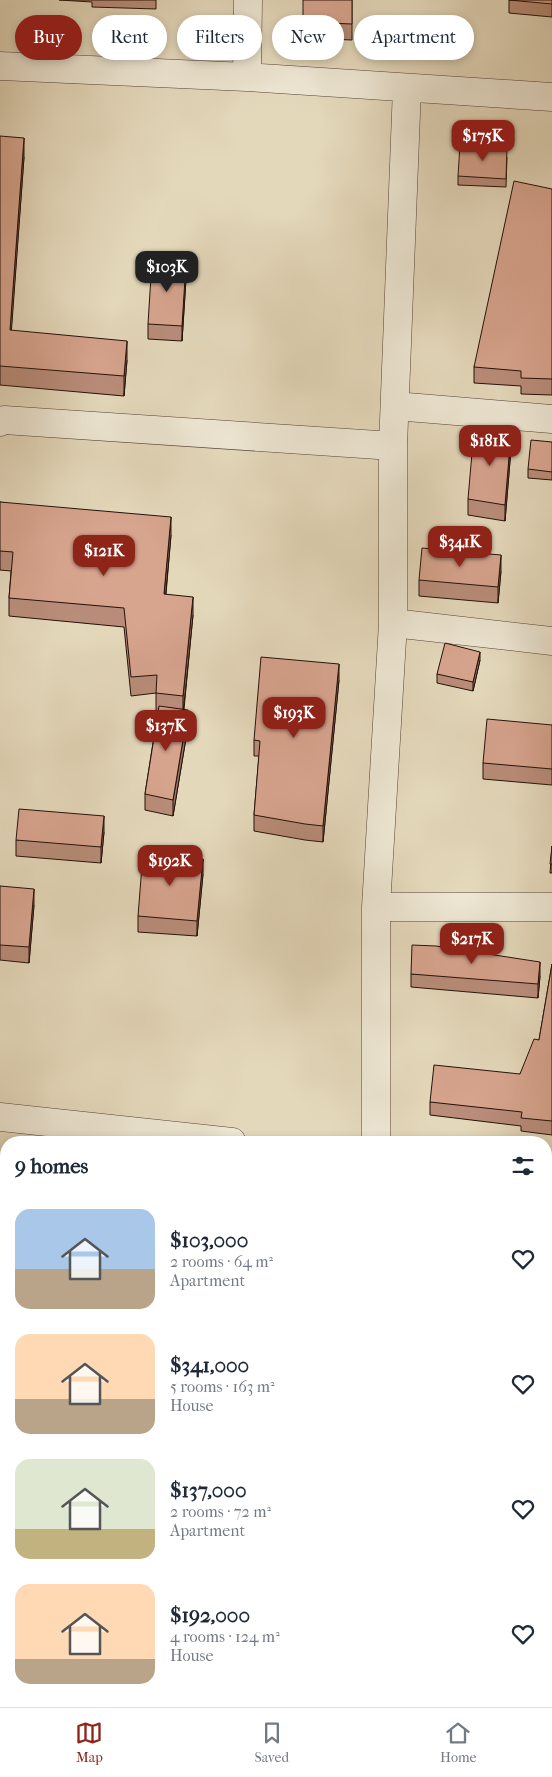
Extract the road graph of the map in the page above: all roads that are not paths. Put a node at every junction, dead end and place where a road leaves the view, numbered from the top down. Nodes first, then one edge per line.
1 (248, 0) edge
2 (0, 66) edge
3 (247, 77) junction
4 (407, 88) junction
5 (552, 97) edge
6 (394, 406) junction
7 (552, 419) edge
8 (0, 422) edge
9 (393, 446) junction
10 (393, 623) junction
11 (552, 641) edge
12 (376, 907) junction
13 (552, 907) edge
14 (0, 1117) edge
15 (176, 1136) edge
16 (376, 1136) edge

1 - 3 street
2 - 3 street
3 - 4 street
4 - 5 street
4 - 6 street
6 - 7 street
6 - 9 street
8 - 9 street
9 - 10 street
10 - 11 street
10 - 12 street
12 - 13 street
12 - 16 street
14 - 15 street

